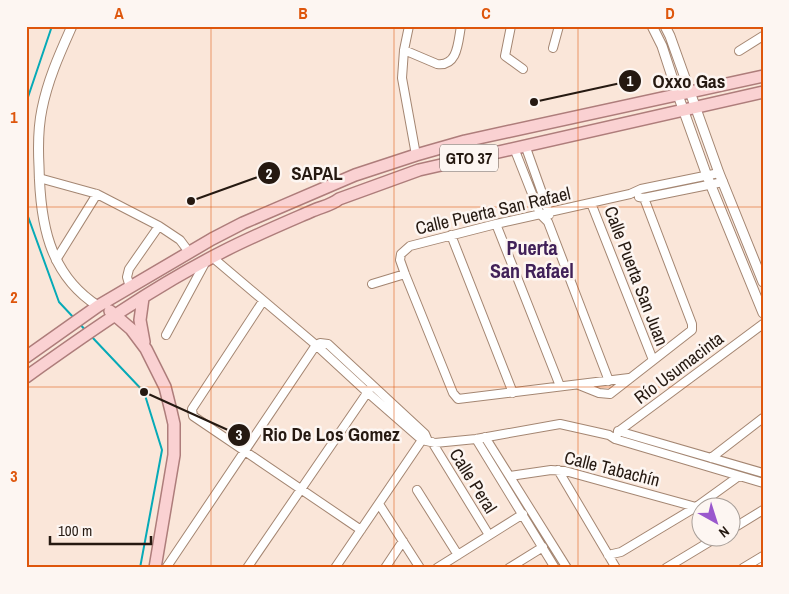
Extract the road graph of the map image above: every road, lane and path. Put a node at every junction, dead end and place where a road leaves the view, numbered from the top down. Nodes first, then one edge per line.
1 (72, 26) edge
2 (410, 26) edge
3 (461, 26) edge
4 (511, 26) edge
5 (558, 26) edge
6 (652, 26) edge
7 (665, 26) edge
8 (763, 36) edge
9 (553, 48) dead end
10 (404, 50) junction
11 (739, 51) dead end
12 (523, 69) dead end
13 (763, 76) edge
14 (690, 92) junction
15 (763, 92) edge
16 (678, 95) junction
17 (695, 107) junction
18 (683, 110) junction
19 (520, 147) junction
20 (416, 154) junction
21 (39, 178) junction
22 (721, 178) junction
23 (709, 180) junction
24 (682, 181) junction
25 (685, 190) junction
26 (97, 194) junction
27 (630, 194) junction
28 (644, 198) junction
29 (591, 203) junction
30 (549, 212) junction
31 (540, 214) junction
32 (548, 222) junction
33 (496, 224) junction
34 (159, 226) junction
35 (451, 235) junction
36 (189, 252) junction
37 (209, 259) junction
38 (56, 260) junction
39 (405, 274) junction
40 (763, 282) edge
41 (372, 284) dead end
42 (130, 286) junction
43 (143, 298) junction
44 (264, 301) junction
45 (94, 310) junction
46 (763, 313) edge
47 (115, 315) junction
48 (763, 324) edge
49 (166, 335) dead end
50 (316, 345) junction
51 (146, 349) junction
52 (26, 357) edge
53 (653, 360) junction
54 (26, 377) edge
55 (630, 378) junction
56 (609, 381) junction
57 (577, 384) junction
58 (372, 385) junction
59 (560, 386) junction
60 (367, 392) junction
61 (513, 393) junction
62 (763, 418) edge
63 (619, 431) junction
64 (485, 437) junction
65 (612, 437) junction
66 (427, 439) junction
67 (476, 439) junction
68 (245, 452) junction
69 (711, 458) junction
70 (558, 470) junction
71 (763, 473) edge
72 (510, 476) junction
73 (739, 476) junction
74 (763, 483) edge
75 (301, 489) junction
76 (417, 490) dead end
77 (711, 496) edge
78 (379, 504) junction
79 (692, 506) edge
80 (692, 509) edge
81 (763, 510) edge
82 (523, 514) junction
83 (742, 523) edge
84 (361, 530) junction
85 (489, 535) junction
86 (403, 541) junction
87 (702, 546) edge
88 (542, 547) junction
89 (458, 555) junction
90 (608, 555) junction
91 (763, 556) edge
92 (155, 568) edge
93 (166, 568) edge
94 (247, 568) edge
95 (335, 568) edge
96 (385, 568) edge
97 (420, 568) edge
98 (437, 568) edge
99 (509, 568) edge
100 (555, 568) edge
101 (567, 568) edge
102 (616, 568) edge
103 (666, 568) edge
104 (743, 568) edge

1 - 21 street
2 - 10 street
3 - 10 street
4 - 12 street
5 - 9 street
6 - 16 street
7 - 14 street
8 - 11 street
10 - 20 street
13 - 14 main road, GTO 37
14 - 16 main road, GTO 37
14 - 17 street
15 - 17 main road, GTO 37
16 - 18 street
16 - 20 main road, GTO 37
17 - 18 main road, GTO 37
17 - 22 street
18 - 19 main road, GTO 37
18 - 23 street
19 - 30 street
19 - 31 street
19 - 37 main road, GTO 37
20 - 36 main road, GTO 37
21 - 26 street
21 - 38 street
22 - 23 street, Calle Puerta San Rafael
22 - 40 street
23 - 24 street, Calle Puerta San Rafael
23 - 25 street, Calle Puerta San Rafael
23 - 46 street
24 - 25 street
24 - 27 street, Calle Puerta San Rafael
25 - 28 street, Calle Puerta San Rafael
26 - 34 street
26 - 38 street
27 - 28 street, Calle Puerta San Rafael
27 - 29 street, Calle Puerta San Rafael
28 - 53 street, Calle Puerta San Rafael
29 - 30 street, Calle Puerta San Rafael
29 - 53 street, Calle Puerta San Juan
30 - 31 street, Calle Puerta San Rafael
30 - 32 street
31 - 32 street
31 - 33 street, Calle Puerta San Rafael
32 - 56 street
33 - 35 street, Calle Puerta San Rafael
33 - 59 street
34 - 36 street
34 - 42 street
35 - 39 street, Calle Puerta San Rafael
35 - 61 street
36 - 42 main road, GTO 37
37 - 43 main road, GTO 37
37 - 44 street
37 - 49 street
38 - 45 street
39 - 41 street
39 - 61 street, Calle Puerta San Rafael
42 - 45 main road, GTO 37
43 - 47 main road, GTO 37
43 - 51 main road
44 - 50 street
44 - 68 street
45 - 47 main road
45 - 52 main road, GTO 37
47 - 51 main road
47 - 54 main road, GTO 37
48 - 63 street, Río Usumacinta
50 - 58 street
50 - 60 street
50 - 68 street
51 - 92 main road
53 - 55 street, Calle Puerta San Rafael
55 - 56 street, Calle Puerta San Rafael
55 - 57 street, Calle Puerta San Rafael
56 - 57 street, Calle Puerta San Rafael
57 - 59 street, Calle Puerta San Rafael
58 - 60 street
58 - 66 street
59 - 61 street, Calle Puerta San Rafael
60 - 66 street
60 - 75 street
62 - 69 street
63 - 65 street, Río Usumacinta
63 - 69 street
64 - 65 street
64 - 67 street
64 - 72 street
65 - 73 street
66 - 67 street
66 - 78 street
66 - 85 street, Calle Peral
67 - 82 street
68 - 75 street
68 - 93 street
69 - 71 street
70 - 72 street, Calle Tabachín
70 - 79 street, Calle Tabachín
70 - 90 street
72 - 101 street
73 - 74 street
73 - 77 street
75 - 84 street
75 - 94 street
76 - 89 street
78 - 84 street
78 - 86 street
80 - 90 street
81 - 83 street
82 - 85 street
82 - 88 street
84 - 95 street
85 - 89 street
86 - 96 street
86 - 97 street
87 - 103 street
88 - 99 street
88 - 100 street
89 - 98 street
90 - 102 street
91 - 104 street

